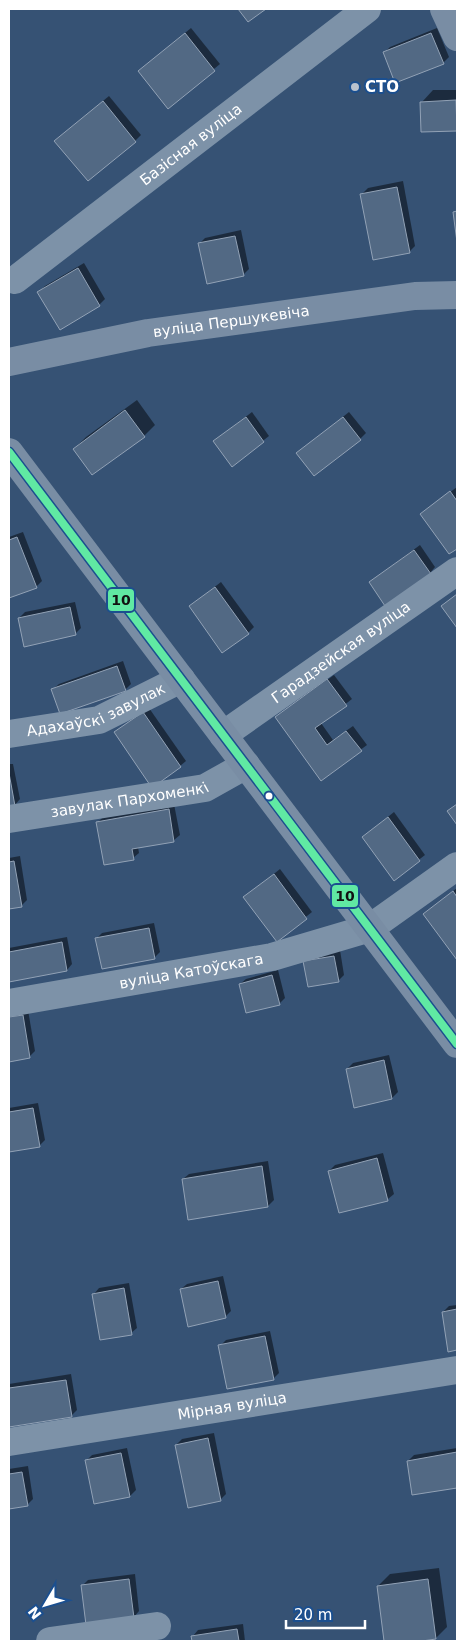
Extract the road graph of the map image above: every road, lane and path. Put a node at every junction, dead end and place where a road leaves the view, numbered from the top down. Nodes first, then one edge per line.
1 (367, 9) edge
2 (444, 9) edge
3 (457, 37) edge
4 (15, 280) dead end
5 (457, 295) edge
6 (9, 362) edge
7 (9, 452) edge
8 (457, 571) edge
9 (181, 679) junction
10 (9, 734) edge
11 (224, 735) junction
12 (246, 765) junction
13 (9, 820) edge
14 (457, 866) edge
15 (370, 928) junction
16 (9, 1003) edge
17 (457, 1044) edge
18 (457, 1370) edge
19 (9, 1442) edge
20 (157, 1626) dead end
21 (50, 1641) edge

1 - 4 street, Базісная вуліца
2 - 3 main road
5 - 6 main road, вуліца Першукевіча
7 - 9 main road
8 - 11 street, Гарадзейская вуліца
9 - 10 street, Адахаўскі завулак
9 - 11 main road
11 - 12 main road
12 - 13 street, завулак Пархоменкі
12 - 15 main road
14 - 15 street, вуліца Катоўскага
15 - 16 street, вуліца Катоўскага
15 - 17 main road
18 - 19 street, Мірная вуліца
20 - 21 street

